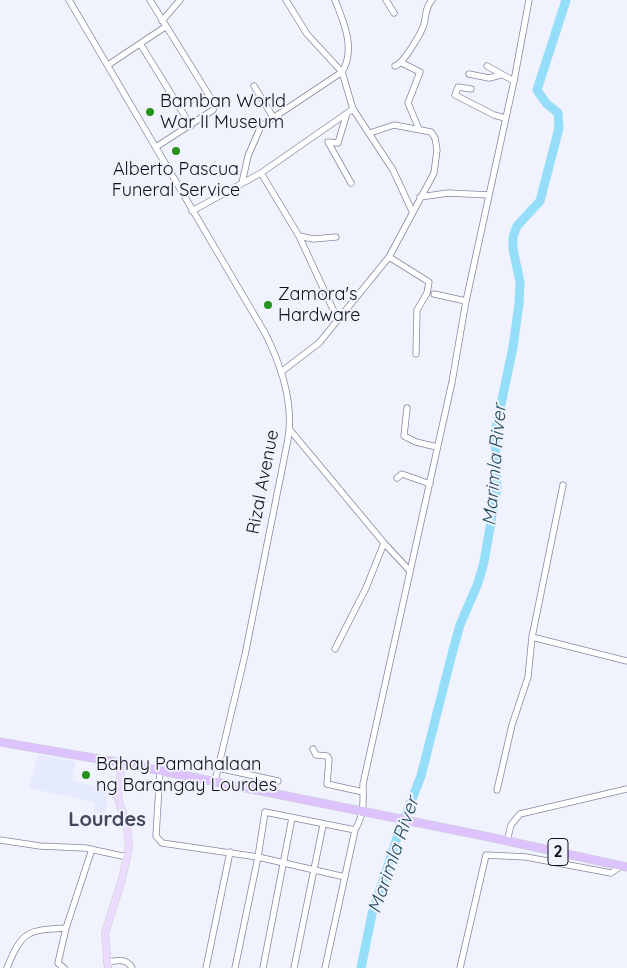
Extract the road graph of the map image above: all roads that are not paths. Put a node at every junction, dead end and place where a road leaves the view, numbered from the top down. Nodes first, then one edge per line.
1 (69, 0) edge
2 (150, 0) edge
3 (180, 0) edge
4 (286, 0) edge
5 (335, 0) edge
6 (386, 0) edge
7 (432, 0) edge
8 (529, 0) edge
9 (394, 13) dead end
10 (162, 20) junction
11 (166, 27) junction
12 (141, 45) junction
13 (402, 63) junction
14 (108, 65) junction
15 (395, 66) dead end
16 (487, 66) dead end
17 (342, 72) junction
18 (469, 74) dead end
19 (501, 75) junction
20 (514, 81) junction
21 (254, 86) dead end
22 (471, 89) dead end
23 (350, 111) junction
24 (273, 117) junction
25 (506, 118) junction
26 (191, 126) junction
27 (419, 129) junction
28 (370, 133) junction
29 (156, 147) junction
30 (260, 173) junction
31 (242, 183) junction
32 (351, 183) dead end
33 (489, 195) junction
34 (420, 197) junction
35 (412, 211) junction
36 (192, 212) junction
37 (299, 236) junction
38 (336, 236) dead end
39 (389, 257) junction
40 (434, 294) dead end
41 (466, 301) junction
42 (338, 318) junction
43 (416, 354) dead end
44 (281, 372) junction
45 (407, 408) dead end
46 (290, 430) junction
47 (437, 447) junction
48 (397, 478) dead end
49 (430, 484) junction
50 (563, 485) dead end
51 (384, 543) junction
52 (409, 570) junction
53 (532, 637) junction
54 (335, 649) dead end
55 (627, 661) edge
56 (0, 742) edge
57 (313, 749) dead end
58 (122, 763) junction
59 (218, 768) junction
60 (160, 770) junction
61 (278, 780) dead end
62 (215, 782) junction
63 (627, 789) edge
64 (497, 790) dead end
65 (363, 792) junction
66 (292, 818) junction
67 (323, 824) junction
68 (355, 830) junction
69 (0, 840) edge
70 (507, 841) junction
71 (92, 849) junction
72 (230, 852) junction
73 (128, 857) junction
74 (258, 857) junction
75 (285, 863) junction
76 (624, 866) edge
77 (314, 869) junction
78 (345, 877) junction
79 (66, 928) junction
80 (108, 965) edge
81 (56, 966) edge
82 (7, 968) edge
83 (64, 968) edge
84 (132, 968) edge
85 (206, 968) edge
86 (235, 968) edge
87 (263, 968) edge
88 (294, 968) edge
89 (325, 968) edge
90 (460, 968) edge

1 - 14 street, Rizal Avenue
2 - 10 street
3 - 10 street
4 - 17 street
5 - 17 street
6 - 9 street
7 - 13 street
8 - 20 street
10 - 11 street
11 - 12 street
11 - 26 street
12 - 14 street
12 - 26 street
13 - 15 street
13 - 27 street
14 - 29 street, Rizal Avenue
16 - 19 street
17 - 23 street
17 - 24 street
18 - 19 street
19 - 20 street
20 - 25 street
21 - 24 street
22 - 25 street
23 - 28 street
23 - 30 street
23 - 32 street
24 - 31 street
25 - 33 street
26 - 29 street
27 - 28 street
27 - 34 street
28 - 35 street
29 - 36 street, Rizal Avenue
30 - 31 street
30 - 37 street
31 - 36 street
33 - 34 street
33 - 41 street
34 - 35 street
35 - 39 street
36 - 44 street, Rizal Avenue
37 - 38 street
37 - 42 street
39 - 42 street
39 - 43 street
40 - 41 street
41 - 47 street
42 - 44 street
44 - 46 street, Rizal Avenue
45 - 47 street
46 - 51 street
46 - 59 street, Rizal Avenue
47 - 49 street
48 - 49 street
49 - 52 street
50 - 53 street
51 - 52 street
51 - 54 street
52 - 65 street
53 - 55 street
53 - 64 street
56 - 58 highway, 2
57 - 65 street
58 - 60 highway, 2
58 - 73 main road
59 - 61 street
59 - 62 street, Rizal Avenue
60 - 62 highway, 2
60 - 72 street
62 - 70 highway, 2, bridge
63 - 70 street
65 - 68 street
66 - 67 street
66 - 74 street
66 - 75 street
67 - 68 street
67 - 77 street
68 - 78 street
69 - 71 street
70 - 76 highway, 2
71 - 73 street
71 - 79 street
72 - 74 street
72 - 85 street
73 - 80 main road
74 - 75 street
74 - 86 street
75 - 77 street
75 - 87 street
76 - 90 street
77 - 78 street
77 - 88 street
78 - 89 street
79 - 81 street
79 - 82 street
80 - 84 street
81 - 83 street

